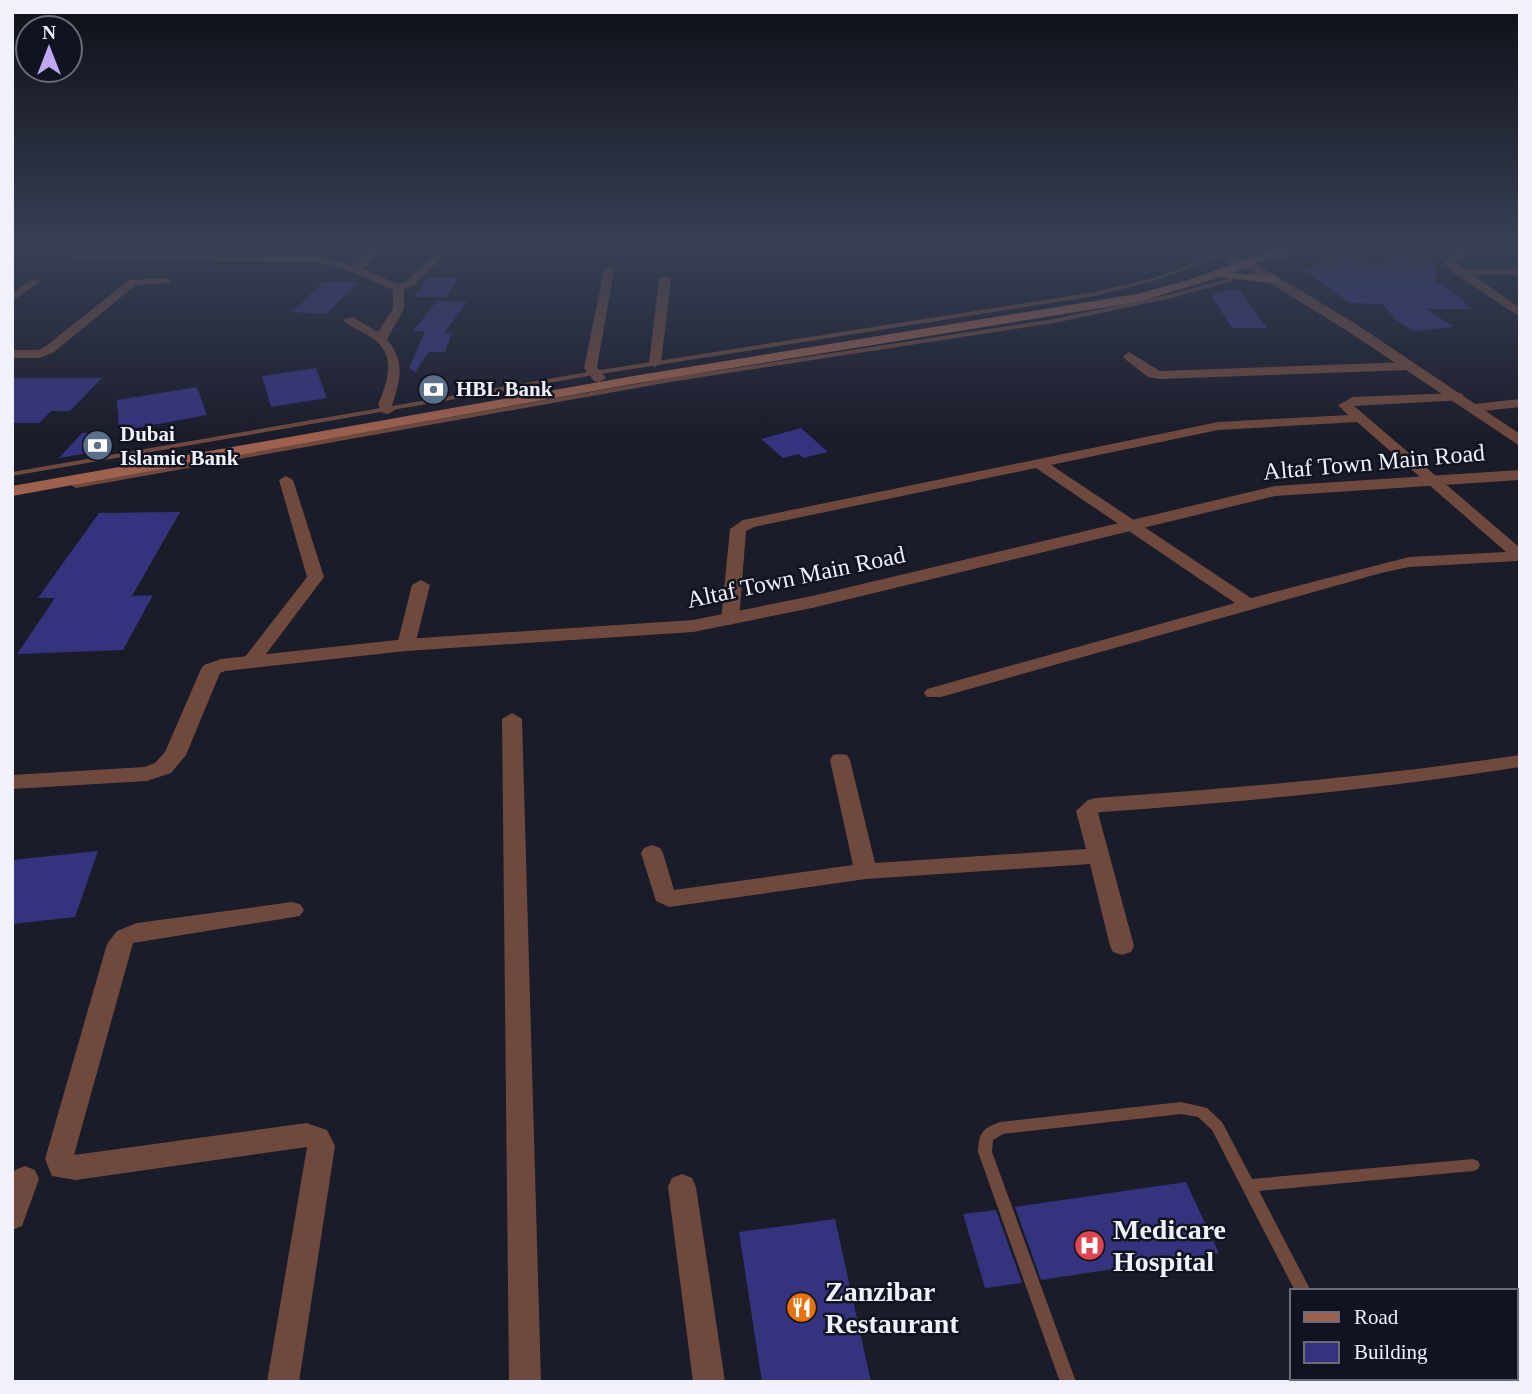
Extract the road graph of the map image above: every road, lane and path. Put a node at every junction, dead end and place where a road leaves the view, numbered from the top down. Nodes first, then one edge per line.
1 (99, 309) edge
2 (399, 309) edge
3 (602, 309) edge
4 (661, 309) edge
5 (1004, 309) edge
6 (1040, 309) edge
7 (1076, 309) edge
8 (1113, 309) edge
9 (1320, 309) edge
10 (349, 320) dead end
11 (381, 340) junction
12 (12, 354) edge
13 (1129, 356) dead end
14 (655, 363) junction
15 (752, 364) junction
16 (1410, 366) junction
17 (596, 376) junction
18 (1458, 397) junction
19 (1520, 403) edge
20 (416, 407) junction
21 (1474, 408) junction
22 (388, 410) junction
23 (1360, 418) junction
24 (1520, 441) edge
25 (1037, 462) junction
26 (12, 474) edge
27 (1520, 475) edge
28 (1433, 478) junction
29 (286, 480) dead end
30 (12, 481) edge
31 (12, 491) edge
32 (1131, 525) junction
33 (421, 585) dead end
34 (1248, 604) junction
35 (730, 620) junction
36 (406, 645) junction
37 (250, 662) junction
38 (934, 693) dead end
39 (512, 719) dead end
40 (840, 760) dead end
41 (1520, 761) edge
42 (12, 782) edge
43 (652, 853) dead end
44 (1098, 856) junction
45 (866, 871) junction
46 (292, 910) dead end
47 (1122, 946) dead end
48 (1473, 1166) dead end
49 (25, 1179) dead end
50 (1248, 1186) junction
51 (682, 1187) dead end
52 (12, 1217) edge
53 (1302, 1289) edge
54 (283, 1382) edge
55 (524, 1382) edge
56 (709, 1382) edge
57 (1068, 1382) edge

1 - 12 street
2 - 11 street
3 - 17 street
4 - 14 street
5 - 14 lane
6 - 17 main road
7 - 15 main road
8 - 15 lane
9 - 16 street
10 - 11 street
11 - 22 street
13 - 16 street
14 - 17 lane
15 - 31 main road
16 - 18 street
17 - 20 main road
18 - 21 street
18 - 23 street
19 - 21 street
20 - 22 lane
20 - 30 main road
21 - 24 street
22 - 26 lane
23 - 25 street
23 - 28 street
25 - 32 street
25 - 35 street
27 - 28 street, Altaf Town Main Road
28 - 32 street, Altaf Town Main Road
28 - 34 street
29 - 37 street
32 - 34 street
32 - 35 street, Altaf Town Main Road
33 - 36 street
34 - 38 street
35 - 36 street, Altaf Town Main Road
36 - 37 street, Altaf Town Main Road
37 - 42 street, Altaf Town Main Road
39 - 55 street
40 - 45 street
41 - 44 street
43 - 45 street
44 - 45 street
44 - 47 street
46 - 54 street
48 - 50 lane
49 - 52 street
50 - 53 lane
50 - 57 lane
51 - 56 street

